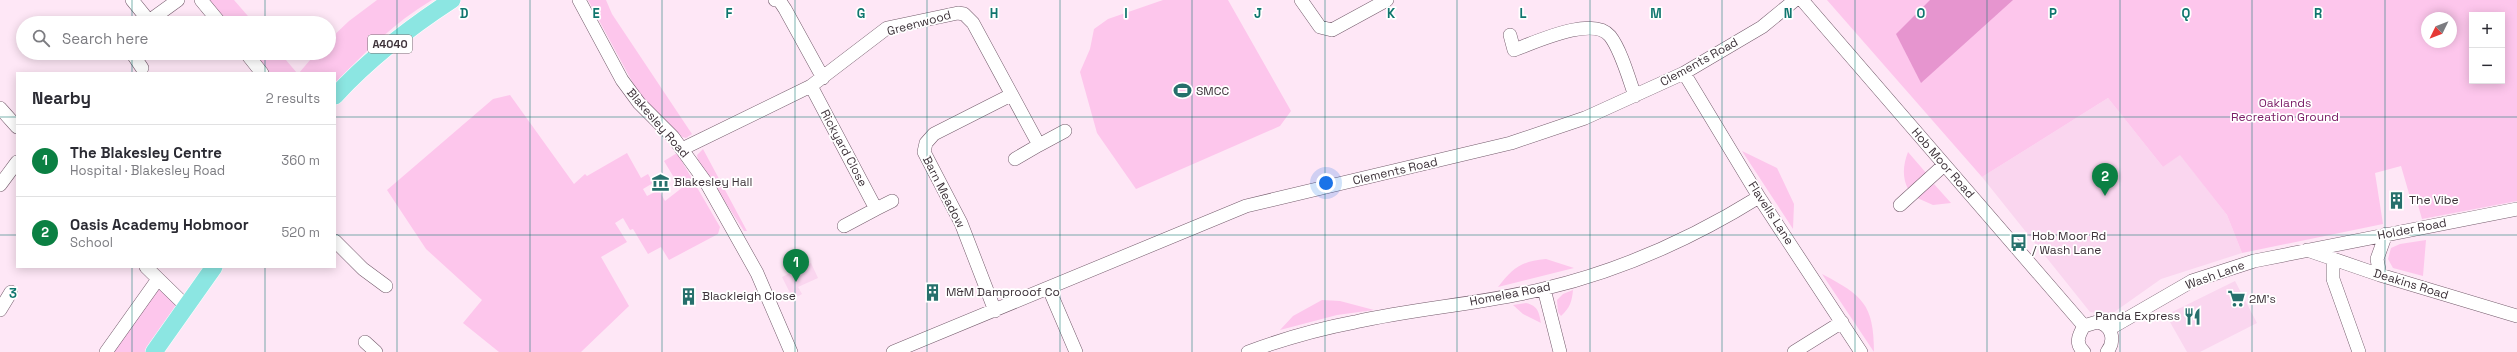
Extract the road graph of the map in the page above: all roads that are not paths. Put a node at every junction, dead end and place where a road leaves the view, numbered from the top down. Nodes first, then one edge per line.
1 (132, 0) edge
2 (178, 0) edge
3 (201, 0) edge
4 (452, 0) edge
5 (579, 0) edge
6 (775, 0) edge
7 (1301, 0) edge
8 (1387, 0) edge
9 (1796, 0) edge
10 (1802, 0) edge
11 (143, 16) edge
12 (155, 16) edge
13 (214, 16) edge
14 (1510, 35) dead end
15 (137, 60) edge
16 (252, 60) edge
17 (142, 68) dead end
18 (261, 72) edge
19 (1684, 73) junction
20 (823, 78) junction
21 (811, 86) junction
22 (336, 95) edge
23 (1011, 95) junction
24 (1636, 96) junction
25 (0, 108) edge
26 (16, 126) edge
27 (1065, 131) dead end
28 (1039, 145) junction
29 (682, 149) junction
30 (1015, 159) dead end
31 (16, 163) edge
32 (1944, 165) junction
33 (0, 185) edge
34 (1759, 197) junction
35 (892, 202) dead end
36 (1900, 205) dead end
37 (876, 209) junction
38 (2517, 209) edge
39 (844, 226) dead end
40 (2386, 234) junction
41 (336, 242) edge
42 (2307, 250) junction
43 (2333, 260) junction
44 (147, 268) edge
45 (213, 268) edge
46 (2380, 275) junction
47 (158, 279) junction
48 (386, 286) dead end
49 (1049, 288) junction
50 (1544, 289) junction
51 (11, 292) dead end
52 (188, 307) junction
53 (0, 310) edge
54 (994, 311) junction
55 (2517, 316) edge
56 (1842, 322) junction
57 (2084, 326) junction
58 (2109, 329) junction
59 (365, 342) dead end
60 (2081, 351) edge
61 (106, 352) edge
62 (154, 352) edge
63 (376, 352) edge
64 (790, 352) edge
65 (893, 352) edge
66 (1076, 352) edge
67 (1248, 352) edge
68 (1560, 352) edge
69 (1794, 352) edge
70 (1861, 352) edge
71 (2107, 352) edge
72 (2359, 352) edge

1 - 11 street
2 - 12 street
3 - 13 street
4 - 22 main road, A4040
5 - 29 street, Blakesley Road
6 - 20 street
7 - 8 street
9 - 19 street, Clements Road
10 - 32 street, Hob Moor Road
14 - 24 street
15 - 17 street
16 - 18 street
19 - 24 street, Clements Road
19 - 34 street, Flavells Lane
20 - 21 street, Greenwood
20 - 23 street, Greenwood
21 - 29 street, Greenwood
21 - 37 street, Rickyard Close
23 - 28 street, Greenwood
23 - 54 street, Barn Meadow
24 - 49 street, Clements Road
25 - 26 street
27 - 28 street
28 - 30 street
29 - 64 street, Blakesley Road
31 - 33 street
32 - 36 street
32 - 57 street, Hob Moor Road
34 - 50 street, Homelea Road
34 - 56 street, Flavells Lane
35 - 37 street
37 - 39 street
38 - 40 street, Holder Road
40 - 42 street, Holder Road
40 - 46 street
41 - 48 street
42 - 43 street, Deakins Road
42 - 58 street, Wash Lane
43 - 46 street, Deakins Road
43 - 72 street
44 - 47 street
45 - 52 main road
46 - 55 street, Deakins Road
47 - 52 street
47 - 61 street
49 - 54 street, Clements Road
49 - 66 street
50 - 67 street, Homelea Road
50 - 68 street
51 - 53 street
52 - 62 main road
54 - 65 street, Clements Road
56 - 69 street
56 - 70 street, Flavells Lane
57 - 58 street
57 - 60 street
58 - 71 street
59 - 63 street

